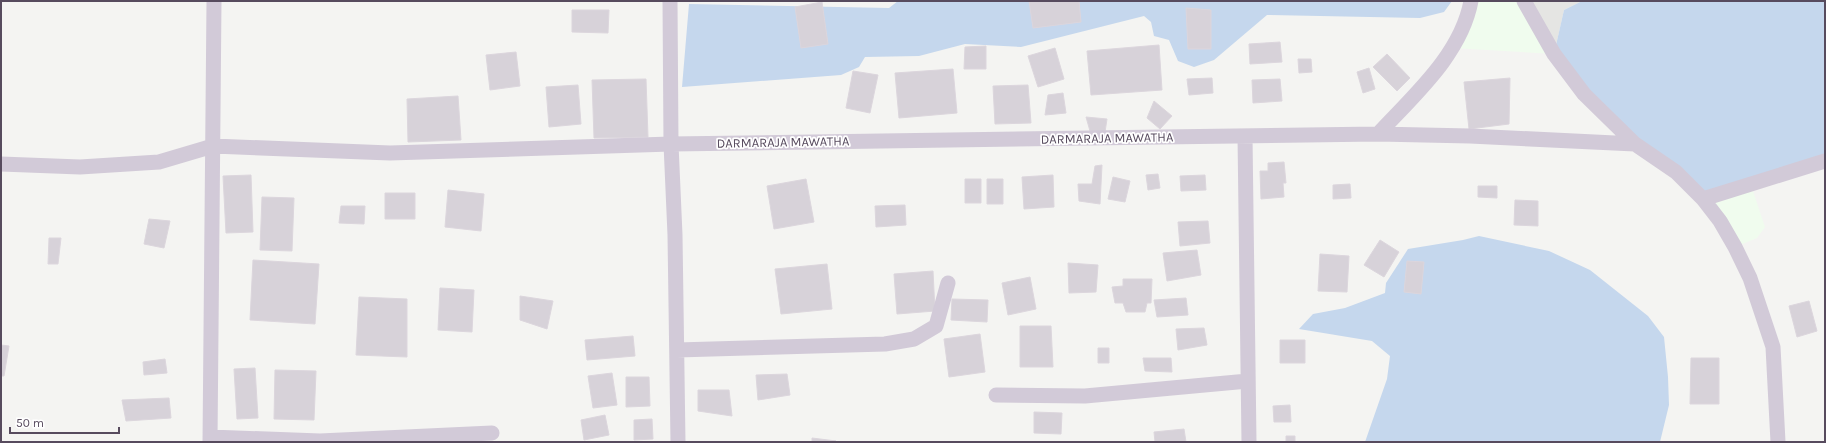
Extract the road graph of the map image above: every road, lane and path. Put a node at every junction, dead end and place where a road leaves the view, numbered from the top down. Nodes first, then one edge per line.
1 (214, 1) edge
2 (670, 1) edge
3 (1470, 1) edge
4 (1524, 1) edge
5 (1378, 134) junction
6 (1245, 136) junction
7 (671, 144) junction
8 (1635, 144) junction
9 (213, 146) junction
10 (1825, 161) edge
11 (1, 164) edge
12 (1703, 199) junction
13 (948, 283) dead end
14 (677, 350) junction
15 (1248, 381) junction
16 (996, 395) dead end
17 (492, 433) dead end
18 (210, 439) edge
19 (678, 442) edge
20 (1249, 442) edge
21 (1778, 442) edge

1 - 9 street
2 - 7 street
3 - 5 street
4 - 8 street
5 - 6 street, DARMARAJA MAWATHA
5 - 8 street, DARMARAJA MAWATHA
6 - 7 street, DARMARAJA MAWATHA
6 - 15 street
7 - 9 street, DARMARAJA MAWATHA
7 - 14 street
8 - 12 street
9 - 11 street, DARMARAJA MAWATHA
9 - 18 street
10 - 12 street
12 - 21 street
13 - 14 street
14 - 19 street
15 - 16 street
15 - 20 street
17 - 18 street

